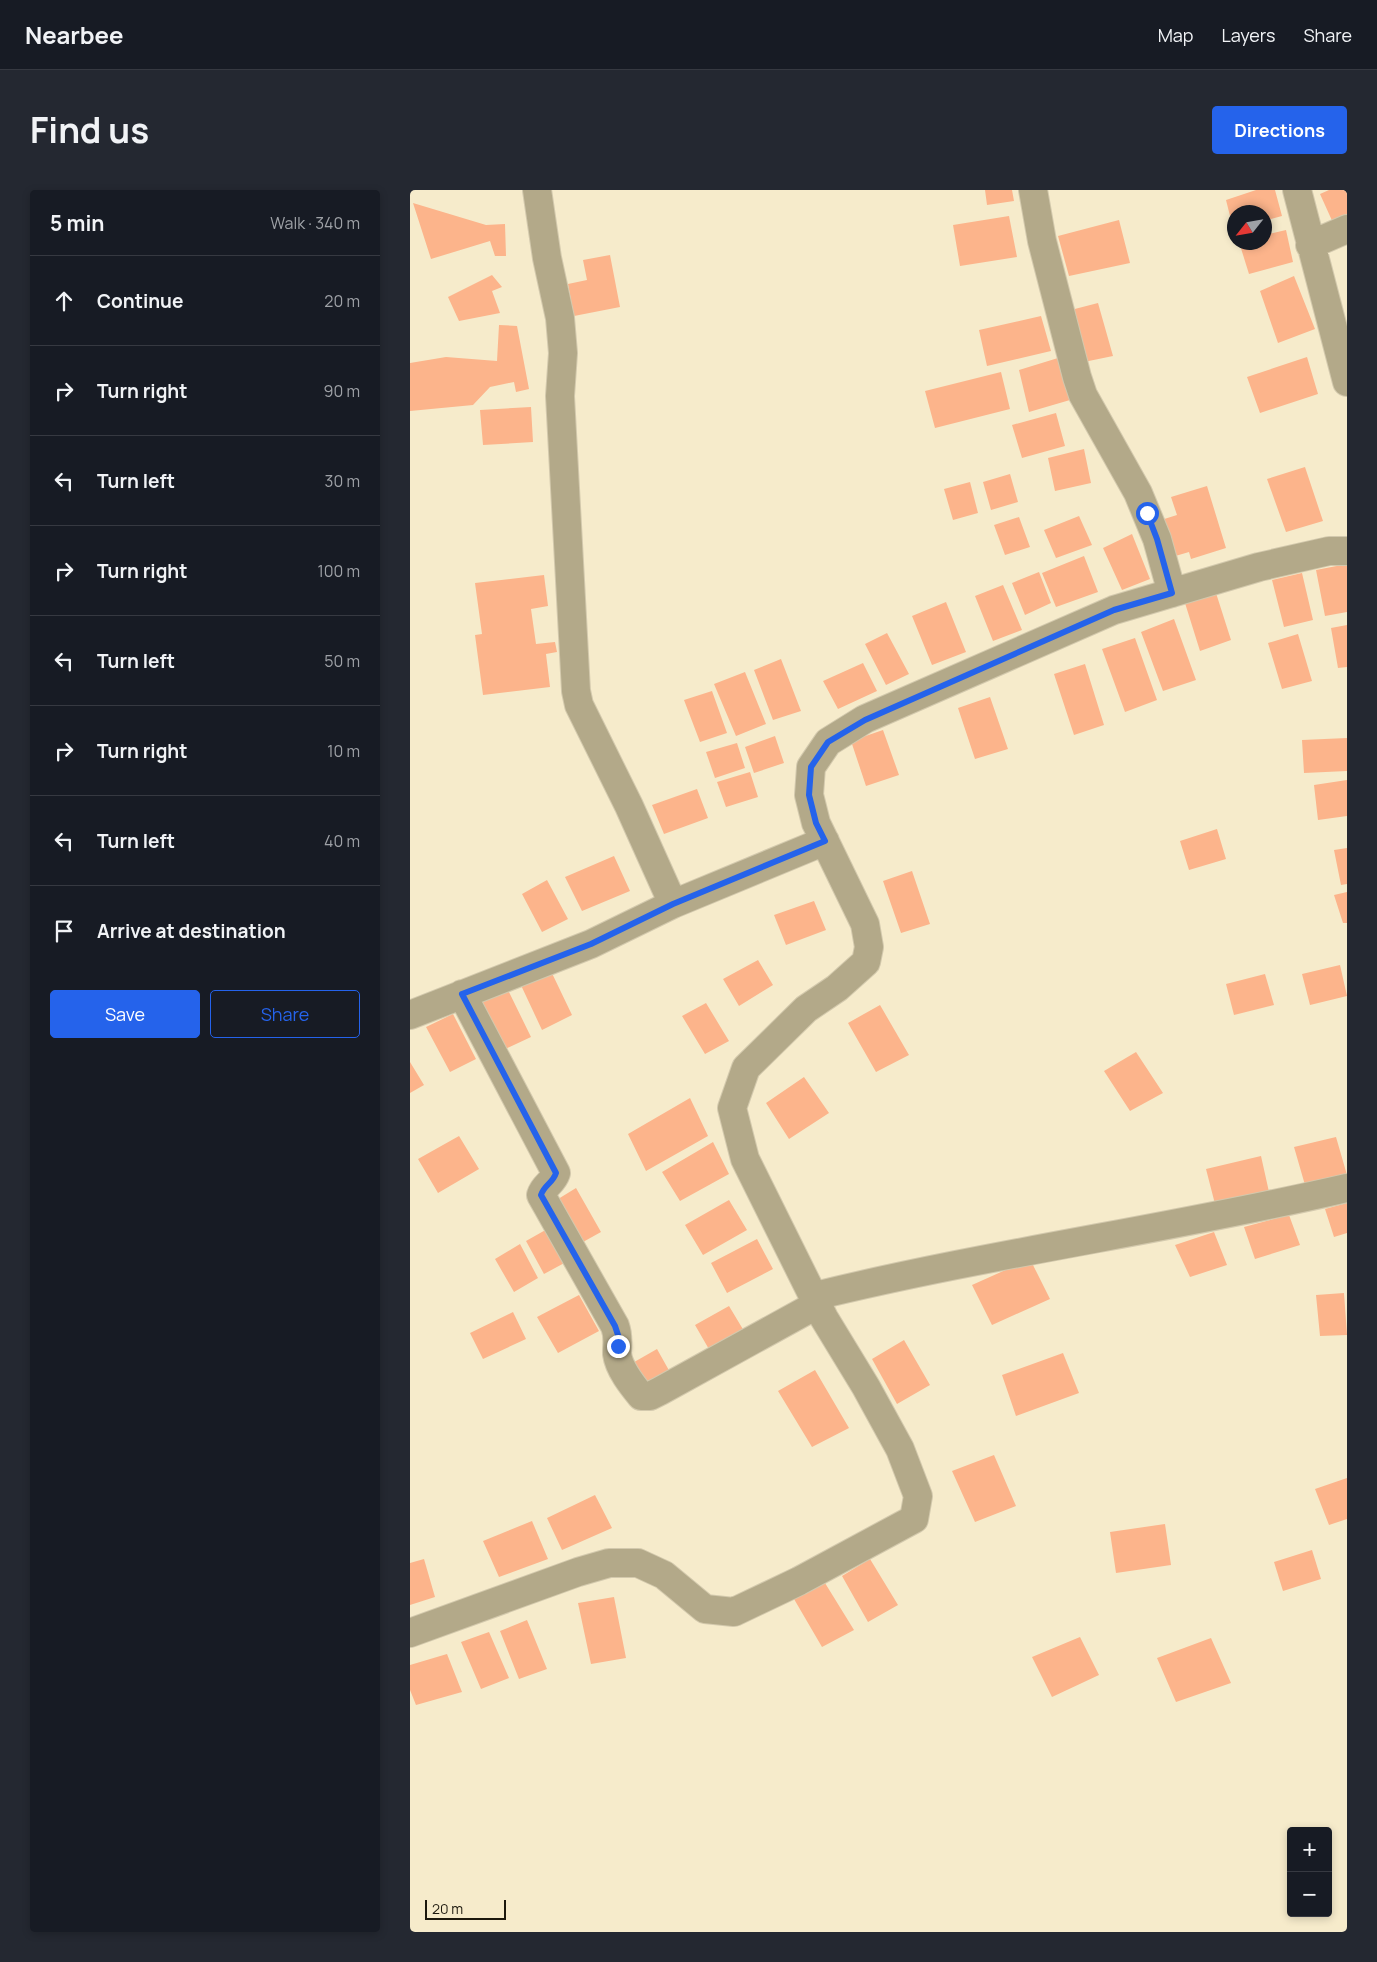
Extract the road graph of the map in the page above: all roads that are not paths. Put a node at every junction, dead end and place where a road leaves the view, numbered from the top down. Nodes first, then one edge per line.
1 (537, 190) edge
2 (1033, 190) edge
3 (1297, 190) edge
4 (1347, 229) edge
5 (1310, 245) junction
6 (1347, 382) edge
7 (1347, 551) edge
8 (1172, 593) junction
9 (825, 841) junction
10 (673, 904) junction
11 (462, 994) junction
12 (410, 1015) edge
13 (1347, 1188) edge
14 (816, 1300) junction
15 (410, 1633) edge

1 - 10 street
2 - 8 street
3 - 5 street
4 - 5 street
5 - 6 street
7 - 8 street
8 - 9 street
9 - 10 street
9 - 14 street
10 - 11 street
11 - 12 street
11 - 14 street
13 - 14 street
14 - 15 street

